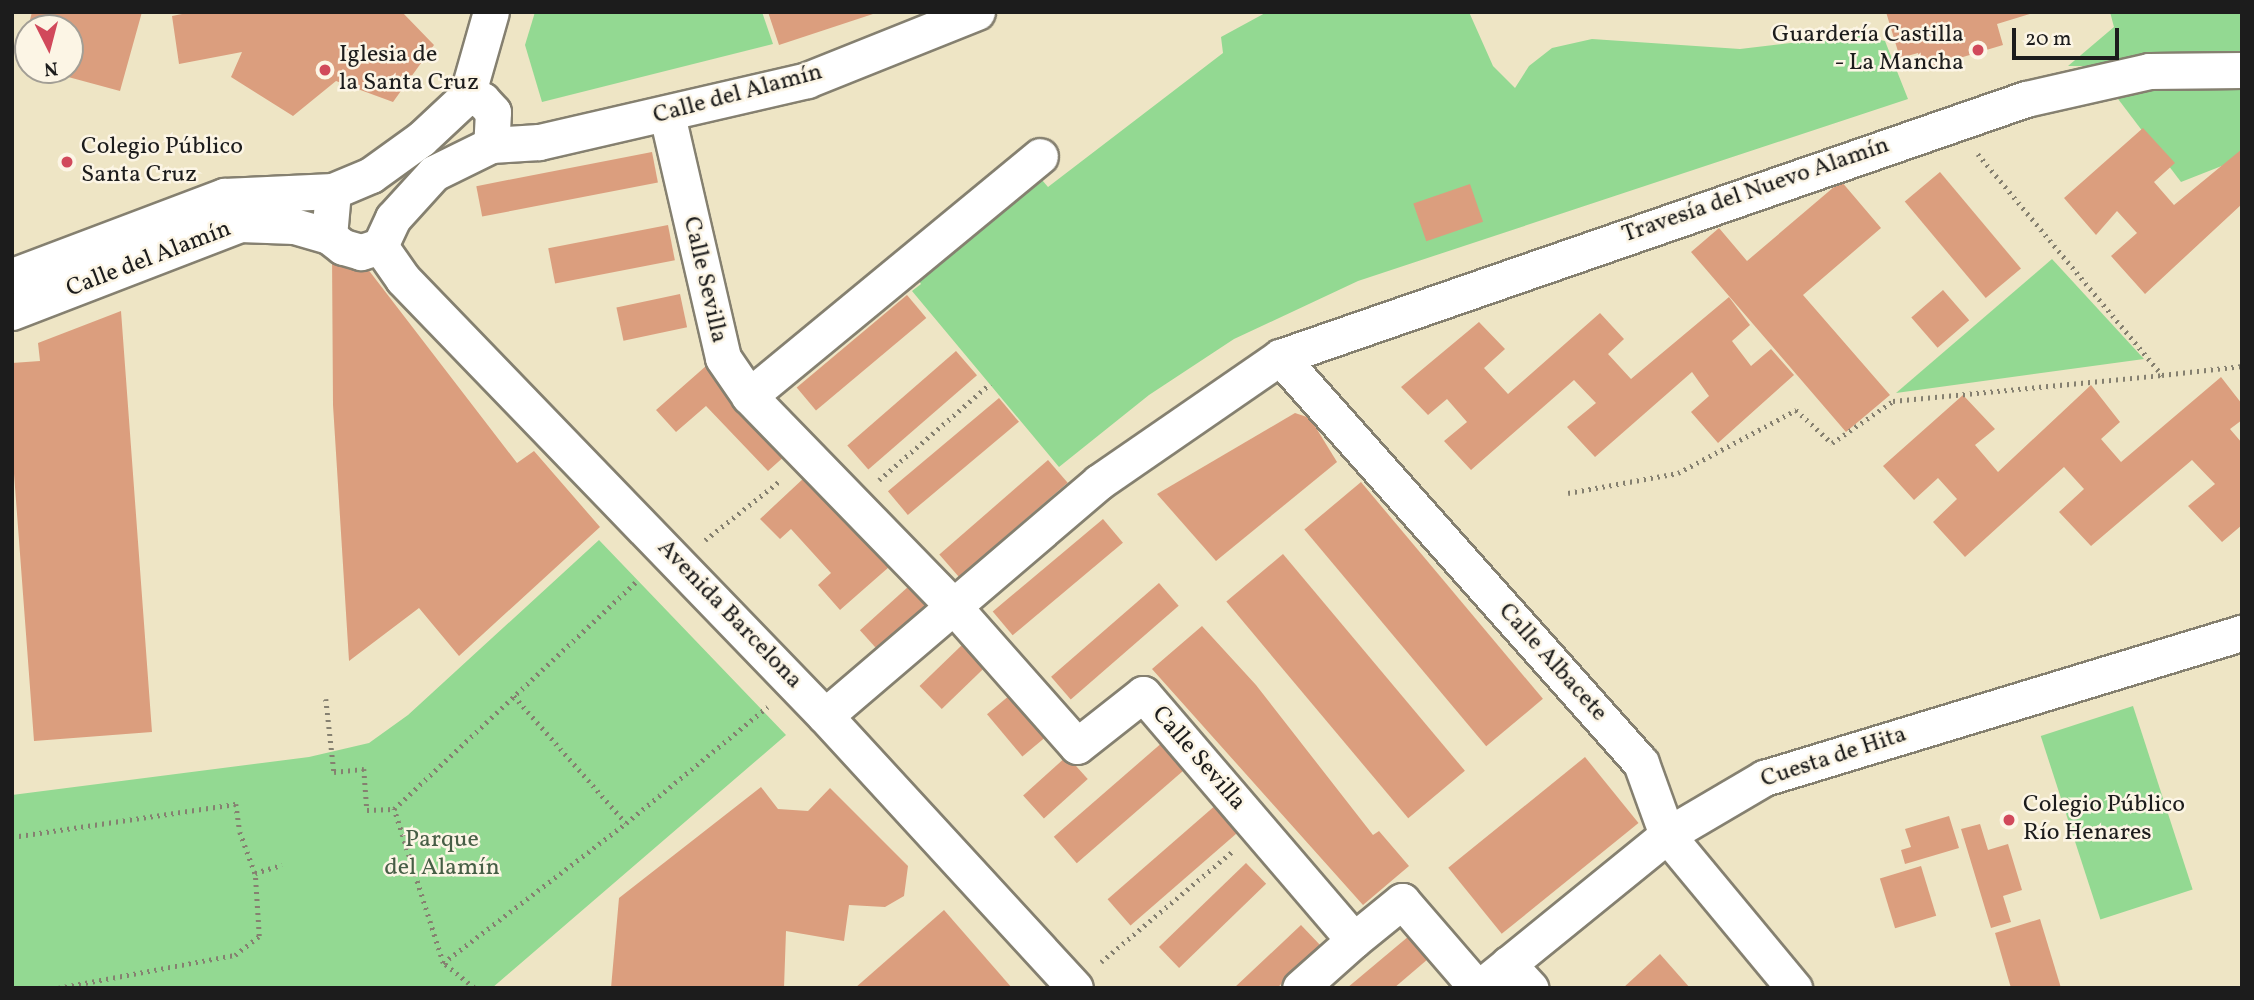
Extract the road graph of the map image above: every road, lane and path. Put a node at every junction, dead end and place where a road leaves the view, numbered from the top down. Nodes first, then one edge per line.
1 (491, 12) edge
2 (967, 14) edge
3 (2242, 70) edge
4 (467, 96) junction
5 (667, 115) junction
6 (1952, 124) junction
7 (491, 145) junction
8 (1040, 156) dead end
9 (333, 191) junction
10 (329, 236) junction
11 (380, 246) junction
12 (12, 276) edge
13 (12, 312) edge
14 (1280, 357) junction
15 (2242, 366) edge
16 (2162, 375) junction
17 (989, 384) dead end
18 (749, 396) junction
19 (809, 458) junction
20 (1567, 492) dead end
21 (853, 503) junction
22 (678, 561) junction
23 (638, 580) dead end
24 (955, 608) junction
25 (2242, 633) edge
26 (794, 684) junction
27 (514, 696) junction
28 (326, 699) dead end
29 (825, 716) junction
30 (394, 809) junction
31 (626, 823) junction
32 (1259, 830) junction
33 (1667, 835) junction
34 (12, 836) edge
35 (282, 865) dead end
36 (255, 873) junction
37 (1354, 940) junction
38 (443, 963) junction
39 (1519, 976) edge
40 (1074, 987) edge
41 (58, 988) edge
42 (474, 988) edge
43 (1300, 988) edge
44 (1478, 988) edge
45 (1794, 988) edge

1 - 4 street
2 - 5 street, Calle del Alamín
3 - 6 street, Travesía del Nuevo Alamín
4 - 7 street
4 - 9 street
5 - 7 street, Calle del Alamín
5 - 18 street, Calle Sevilla
6 - 14 street, Travesía del Nuevo Alamín
6 - 16 path
7 - 11 street
8 - 18 street
9 - 10 street
9 - 12 street, Calle del Alamín
10 - 11 street, Calle del Alamín
10 - 13 street, Calle del Alamín
11 - 22 street, Avenida Barcelona
14 - 24 street
14 - 33 street, Calle Albacete
15 - 16 path
16 - 20 path
17 - 21 path
18 - 19 street, Calle Sevilla
19 - 21 street, Calle Sevilla
19 - 22 path
21 - 24 street, Calle Sevilla
22 - 26 street, Avenida Barcelona
23 - 27 path
24 - 29 street
24 - 32 street, Calle Sevilla
25 - 33 street, Cuesta de Hita
26 - 29 street, Avenida Barcelona
26 - 31 path
27 - 30 path
27 - 31 path
28 - 30 path
29 - 40 street, Avenida Barcelona
30 - 38 path
31 - 38 path
32 - 37 street, Calle Sevilla
32 - 40 path
33 - 39 street, Cuesta de Hita
33 - 45 street, Calle Albacete
34 - 36 path
35 - 36 path
36 - 41 path
37 - 43 street
37 - 44 street
38 - 42 path
39 - 44 street, Cuesta de Hita

